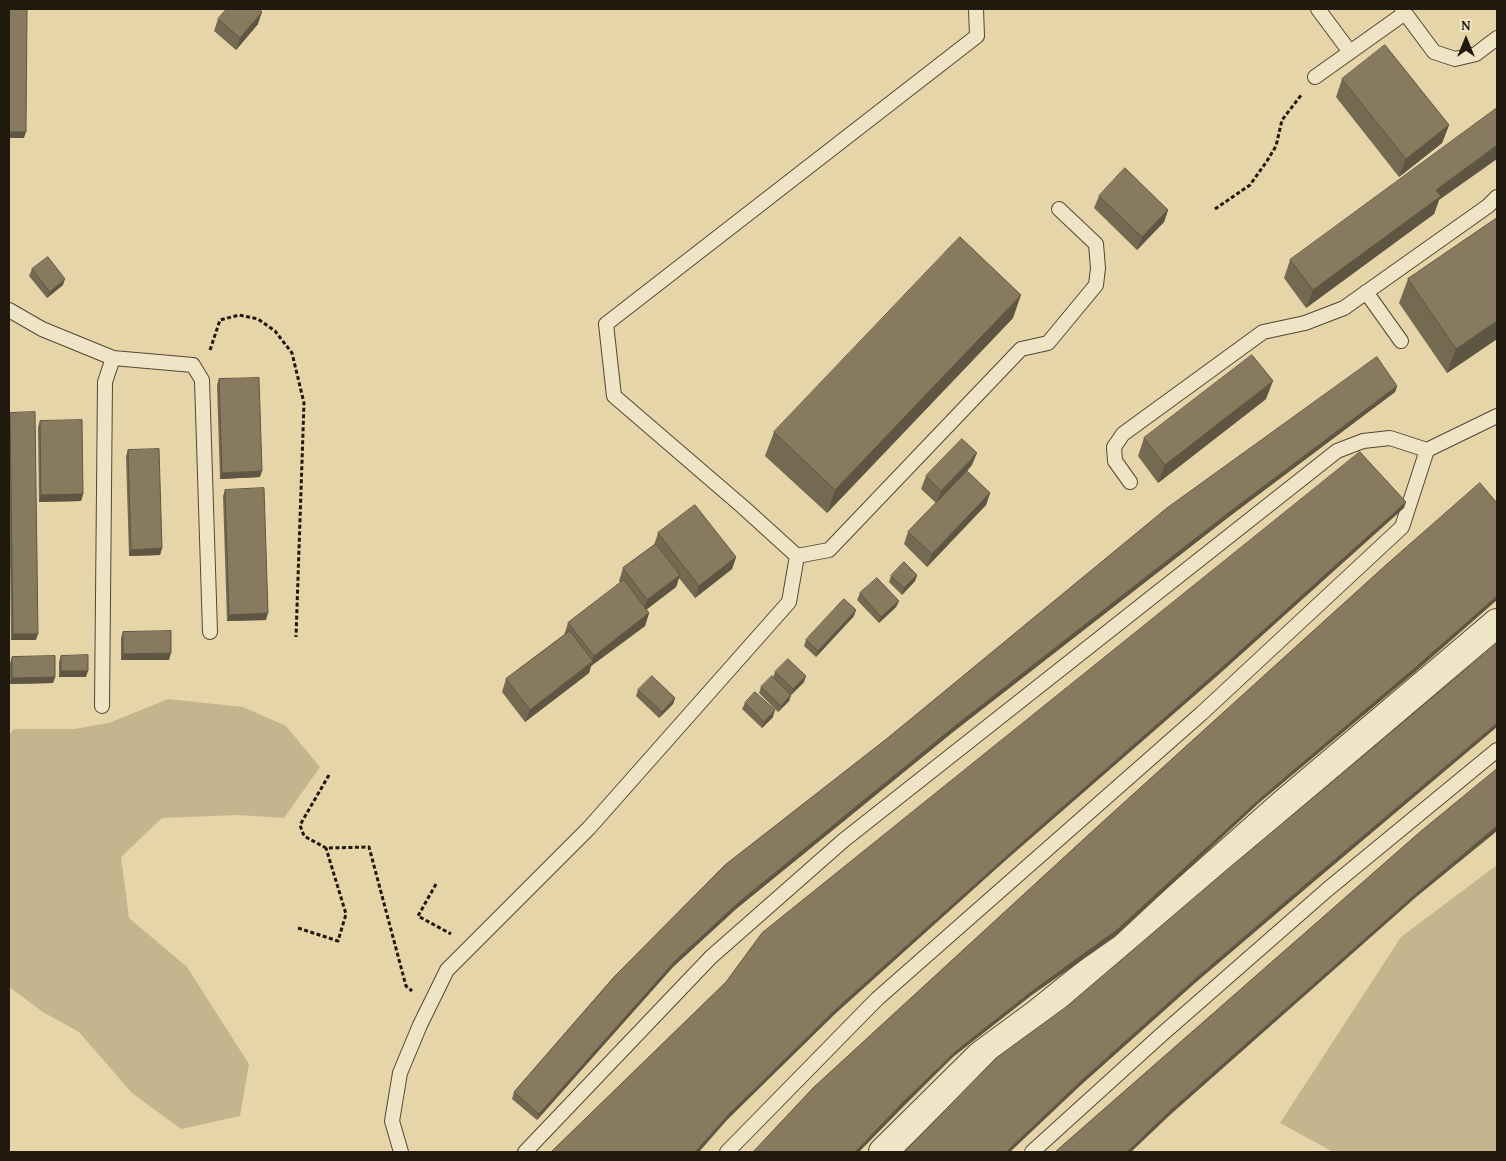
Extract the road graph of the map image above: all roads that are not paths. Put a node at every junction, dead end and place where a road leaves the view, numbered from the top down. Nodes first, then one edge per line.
1 (976, 9) edge
2 (1318, 9) edge
3 (1404, 11) edge
4 (1497, 38) edge
5 (1350, 52) junction
6 (1314, 77) road end
7 (1497, 197) edge
8 (1058, 209) dead end
9 (1366, 292) junction
10 (9, 310) edge
11 (1401, 341) dead end
12 (113, 358) junction
13 (1497, 416) edge
14 (1427, 450) junction
15 (1130, 482) dead end
16 (798, 556) junction
17 (1497, 623) edge
18 (210, 632) dead end
19 (102, 706) dead end
20 (1497, 750) edge
21 (401, 1152) edge
22 (525, 1152) edge
23 (727, 1152) edge
24 (883, 1152) edge
25 (1032, 1152) edge

1 - 16 lane
2 - 5 lane
3 - 4 lane
3 - 5 lane
5 - 6 lane
7 - 9 lane
8 - 16 lane
9 - 11 lane
9 - 15 lane
10 - 12 lane
12 - 18 lane
12 - 19 lane
13 - 14 lane
14 - 22 lane
14 - 23 lane
16 - 21 lane
17 - 24 street
20 - 25 lane

